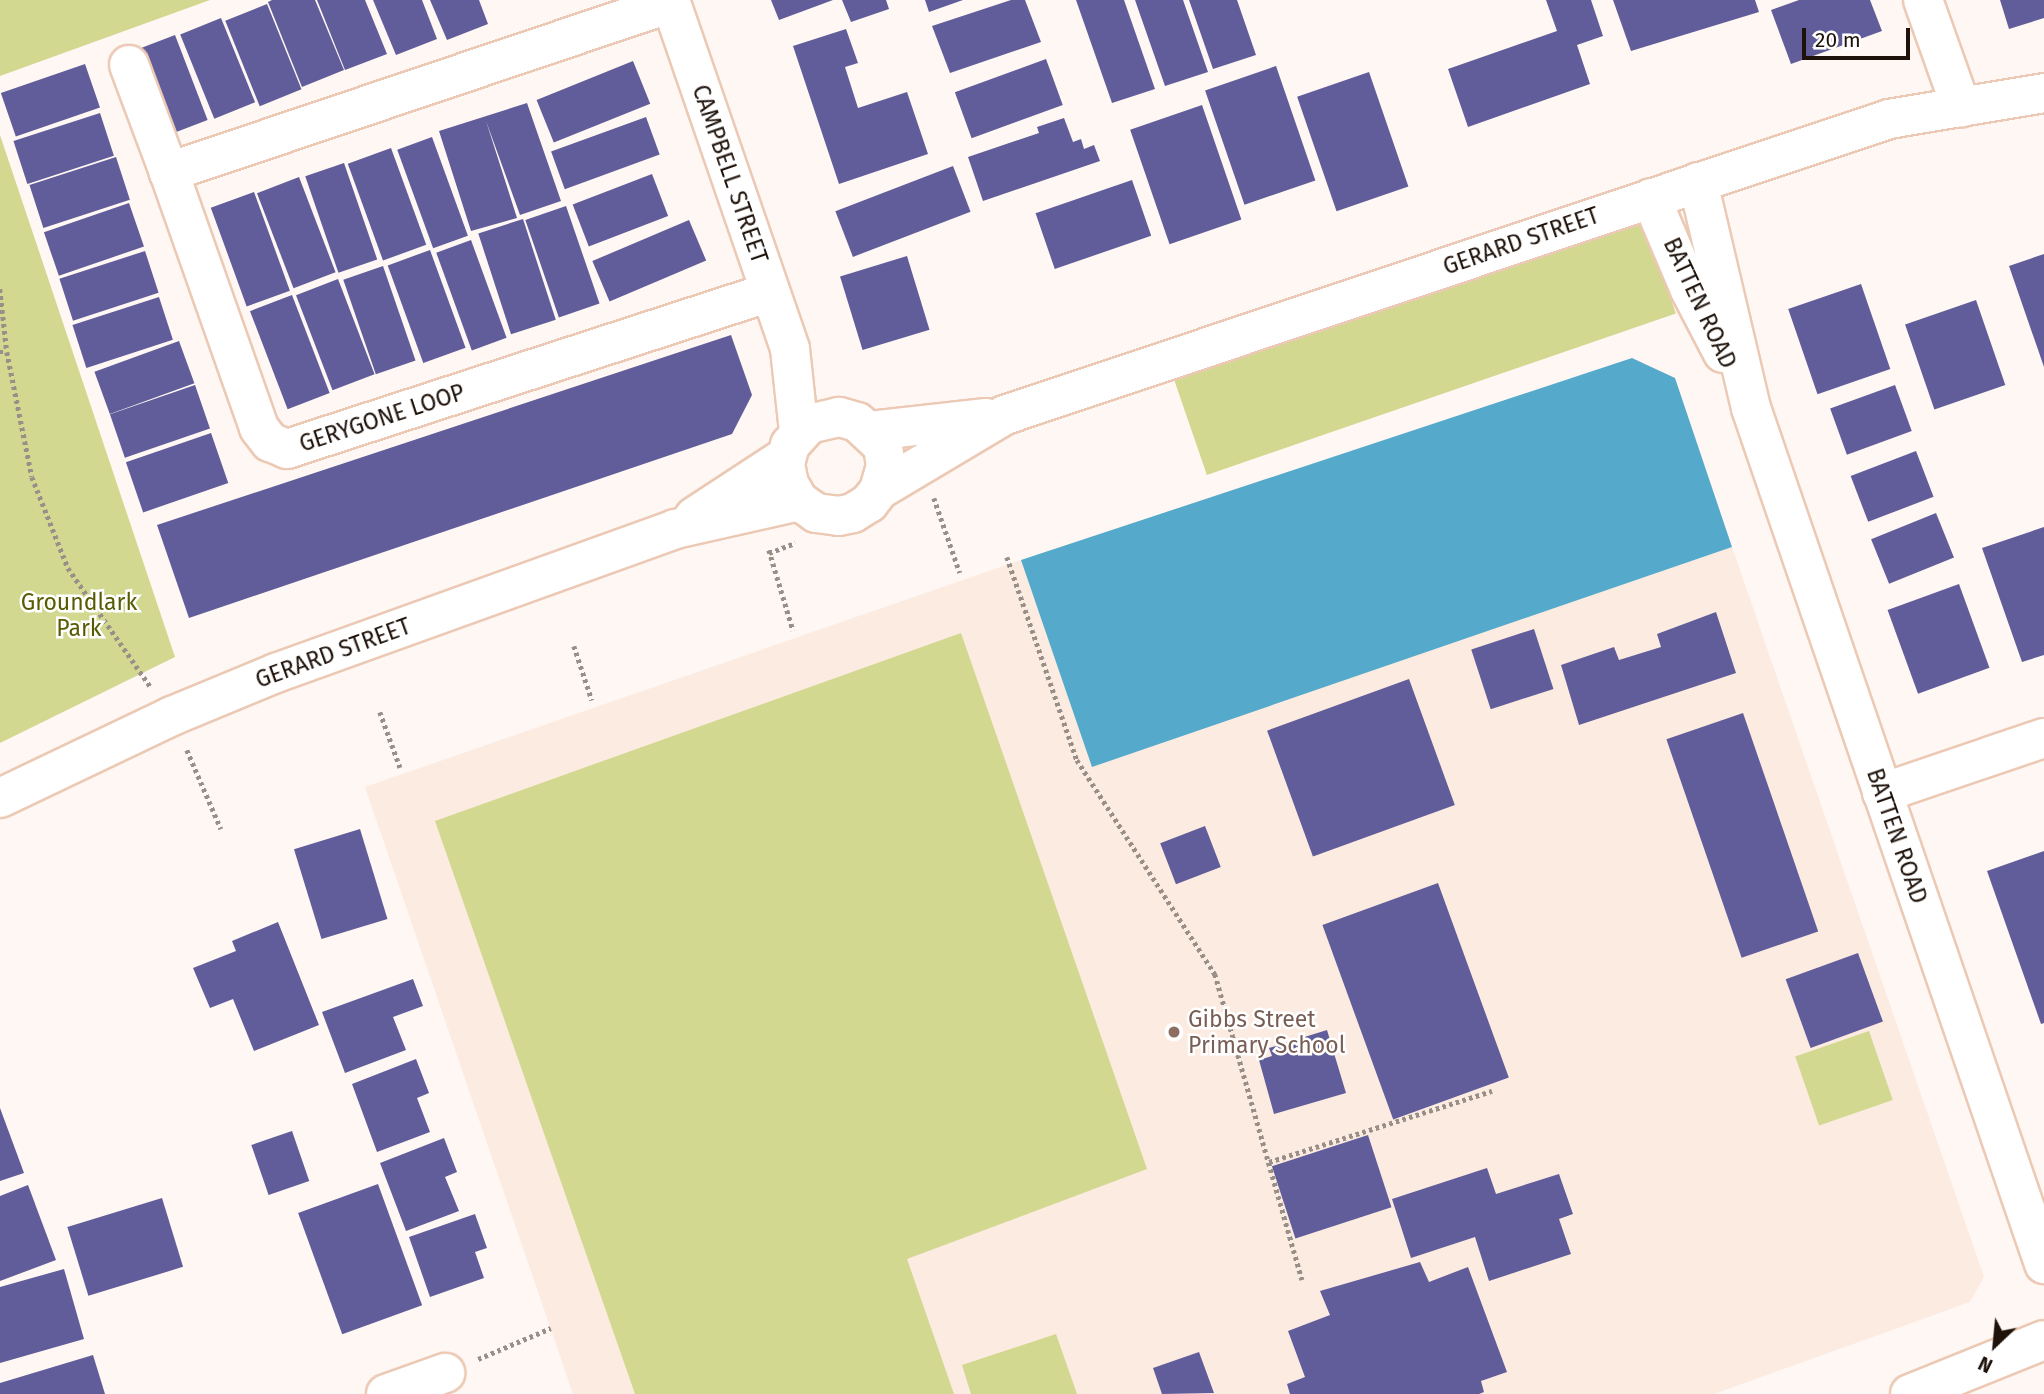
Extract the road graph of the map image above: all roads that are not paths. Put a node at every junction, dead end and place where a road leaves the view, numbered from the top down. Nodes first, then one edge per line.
1 (1923, 0) edge
2 (670, 1) edge
3 (129, 65) dead end
4 (2044, 93) edge
5 (1961, 107) junction
6 (169, 172) junction
7 (1698, 182) junction
8 (1651, 198) junction
9 (770, 292) junction
10 (789, 349) junction
11 (1751, 408) junction
12 (1005, 415) junction
13 (854, 424) junction
14 (793, 444) junction
15 (879, 491) junction
16 (799, 501) junction
17 (675, 529) junction
18 (2044, 738) edge
19 (1882, 793) junction
20 (0, 798) edge
21 (2044, 1264) edge
22 (2044, 1339) edge
23 (445, 1373) road end
24 (386, 1394) edge
25 (1910, 1394) edge

1 - 5 street
2 - 6 street
2 - 9 street, CAMPBELL STREET
3 - 6 street, GERYGONE LOOP
4 - 5 street, GERARD STREET
5 - 7 street, GERARD STREET
6 - 9 street, GERYGONE LOOP
7 - 8 street, GERARD STREET
7 - 11 street, BATTEN ROAD
8 - 11 street, BATTEN ROAD
8 - 12 street, GERARD STREET
9 - 10 street, CAMPBELL STREET
10 - 13 street, CAMPBELL STREET
10 - 14 street, CAMPBELL STREET
11 - 19 street, BATTEN ROAD
12 - 13 street, GERARD STREET
12 - 15 street, GERARD STREET
13 - 14 street
13 - 15 street
14 - 16 street
14 - 17 street, GERARD STREET
15 - 16 street
16 - 17 street, GERARD STREET
17 - 20 street, GERARD STREET
18 - 19 street
19 - 21 street, BATTEN ROAD
22 - 25 street
23 - 24 street

